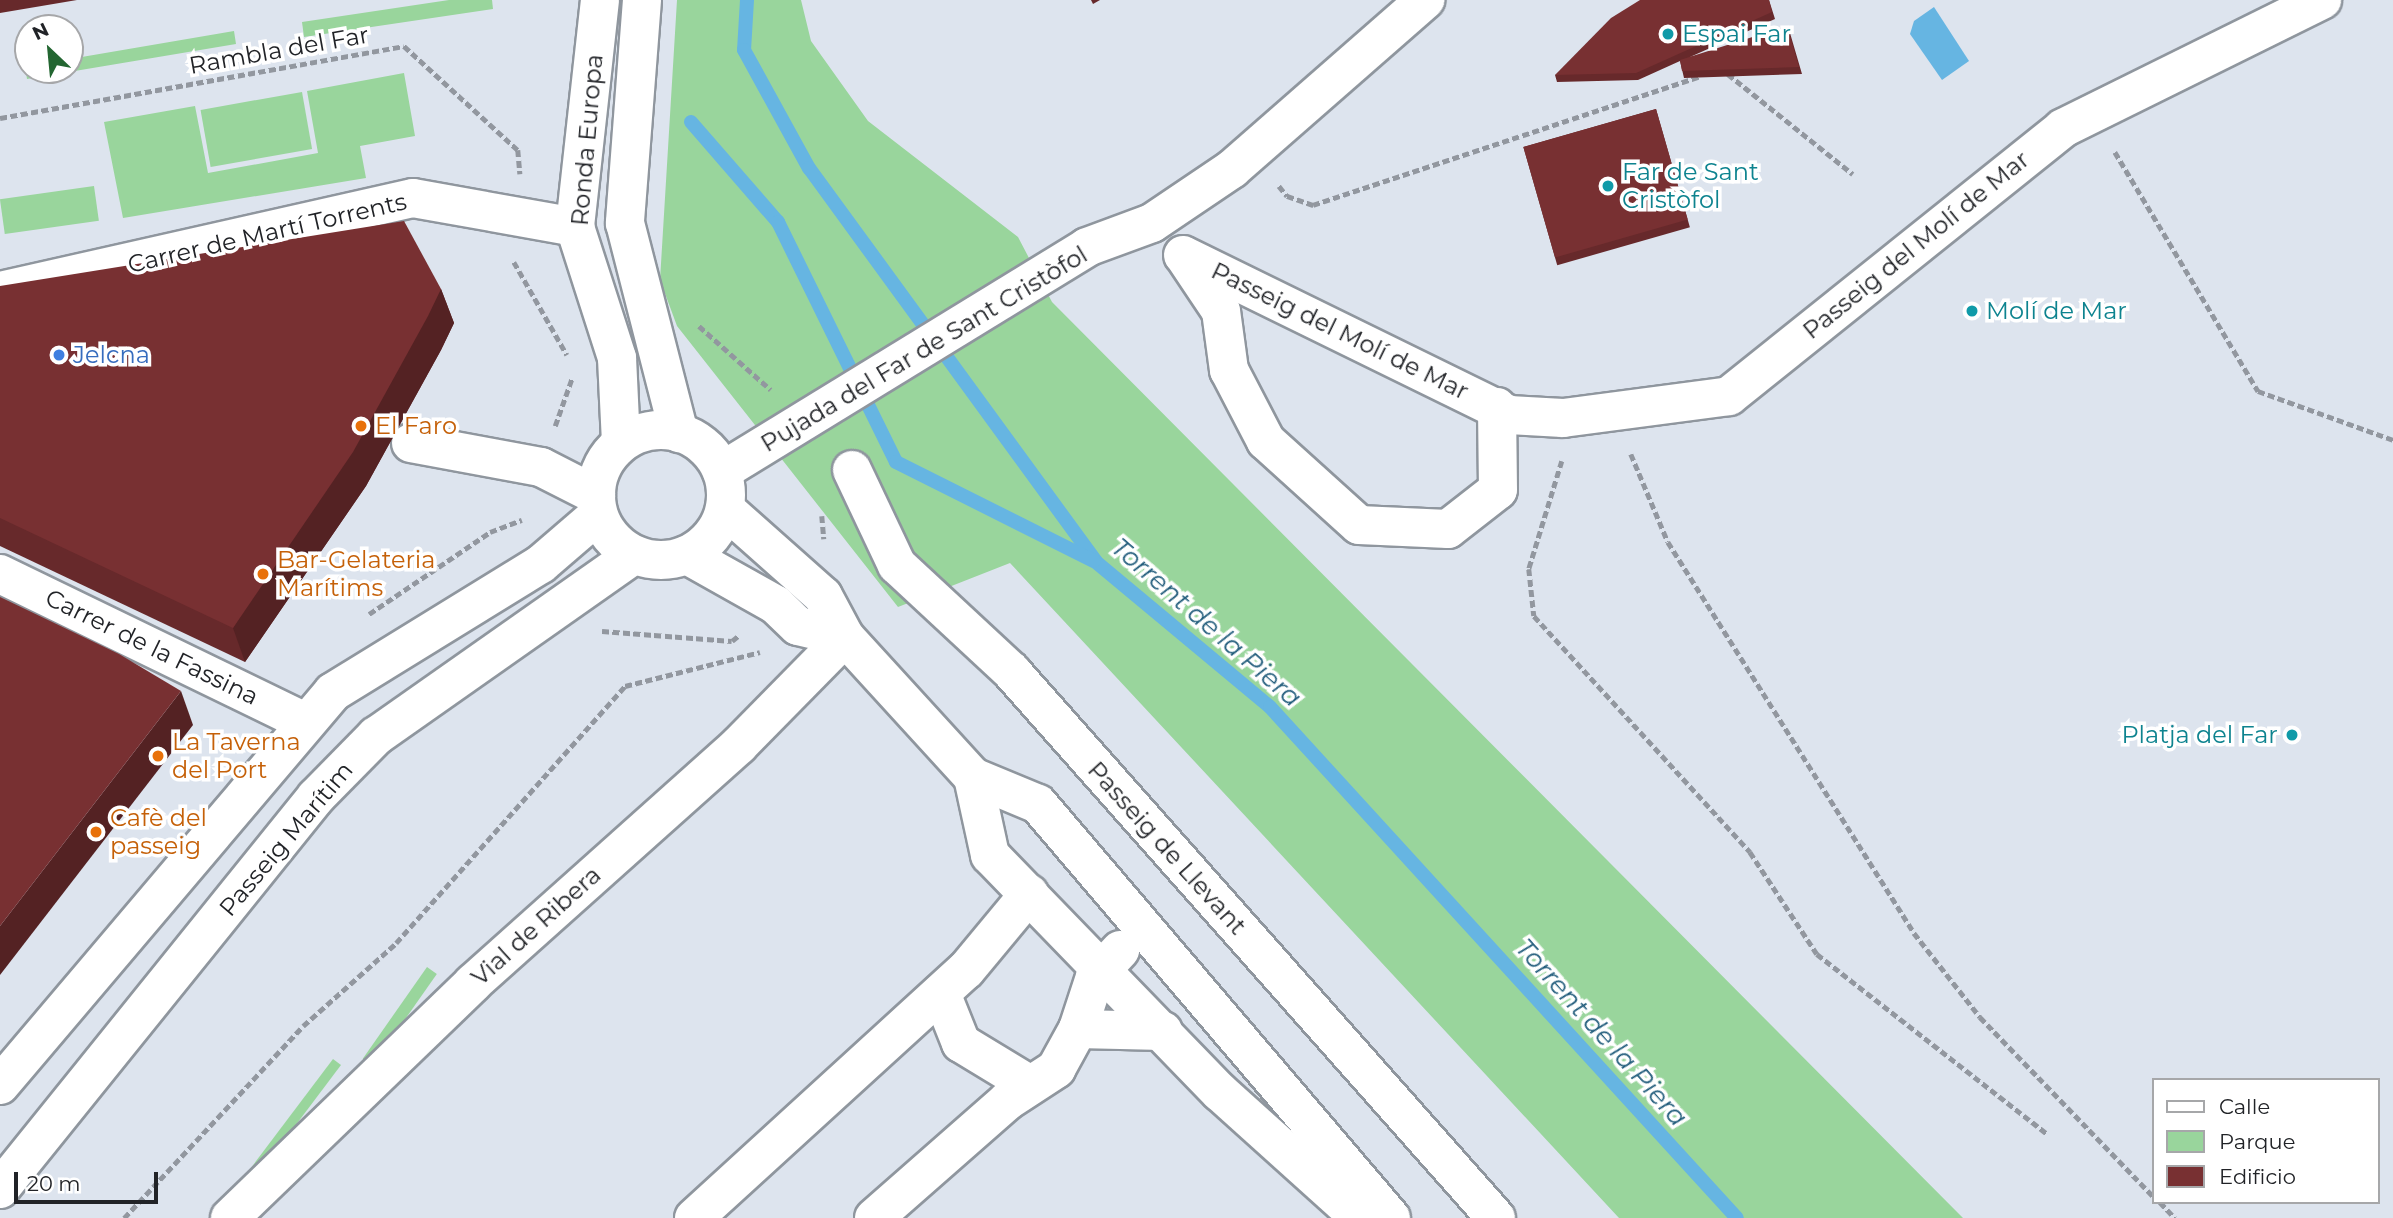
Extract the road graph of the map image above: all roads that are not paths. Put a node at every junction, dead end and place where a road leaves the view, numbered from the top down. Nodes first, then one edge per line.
1 (600, 0) edge
2 (642, 0) edge
3 (1425, 0) edge
4 (2322, 0) edge
5 (1152, 223) junction
6 (575, 227) junction
7 (1183, 255) junction
8 (0, 291) edge
9 (1497, 407) junction
10 (679, 432) junction
11 (411, 443) dead end
12 (621, 443) junction
13 (852, 470) dead end
14 (722, 471) junction
15 (597, 505) junction
16 (725, 509) junction
17 (634, 555) junction
18 (687, 555) junction
19 (0, 574) edge
20 (845, 637) junction
21 (303, 721) junction
22 (973, 777) junction
23 (1029, 894) junction
24 (1063, 927) junction
25 (994, 936) junction
26 (1122, 947) junction
27 (941, 993) junction
28 (1078, 1030) junction
29 (1163, 1031) junction
30 (1030, 1085) junction
31 (0, 1086) edge
32 (0, 1189) edge
33 (1338, 1213) edge
34 (230, 1218) edge
35 (694, 1218) edge
36 (874, 1218) edge
37 (1391, 1218) edge
38 (1496, 1218) edge

1 - 6 street, Ronda Europa
2 - 10 street, Ronda Europa
3 - 5 street, Pujada del Far de Sant Cristòfol
4 - 9 street, Passeig del Molí de Mar
5 - 7 street, Passeig del Molí de Mar
5 - 14 street, Pujada del Far de Sant Cristòfol
6 - 8 street, Carrer de Martí Torrents
6 - 12 street, Ronda Europa
7 - 9 street, Passeig del Molí de Mar
7 - 9 street, Passeig del Molí de Mar
10 - 12 street
10 - 14 street
11 - 15 street
12 - 15 street
13 - 38 street, Passeig de Llevant
14 - 16 street
15 - 17 street
15 - 21 street
16 - 18 street
16 - 20 street
17 - 18 street
17 - 32 street, Passeig Marítim
18 - 20 street
19 - 21 street, Carrer de la Fassina
20 - 22 street
20 - 34 street, Vial de Ribera
21 - 31 street
22 - 23 street
22 - 26 street
23 - 24 street
23 - 25 street
24 - 25 street
24 - 26 street
25 - 27 street
26 - 28 street
26 - 29 street
26 - 37 street
27 - 30 street
27 - 35 street
28 - 29 street
28 - 30 street
29 - 33 street
30 - 36 street

